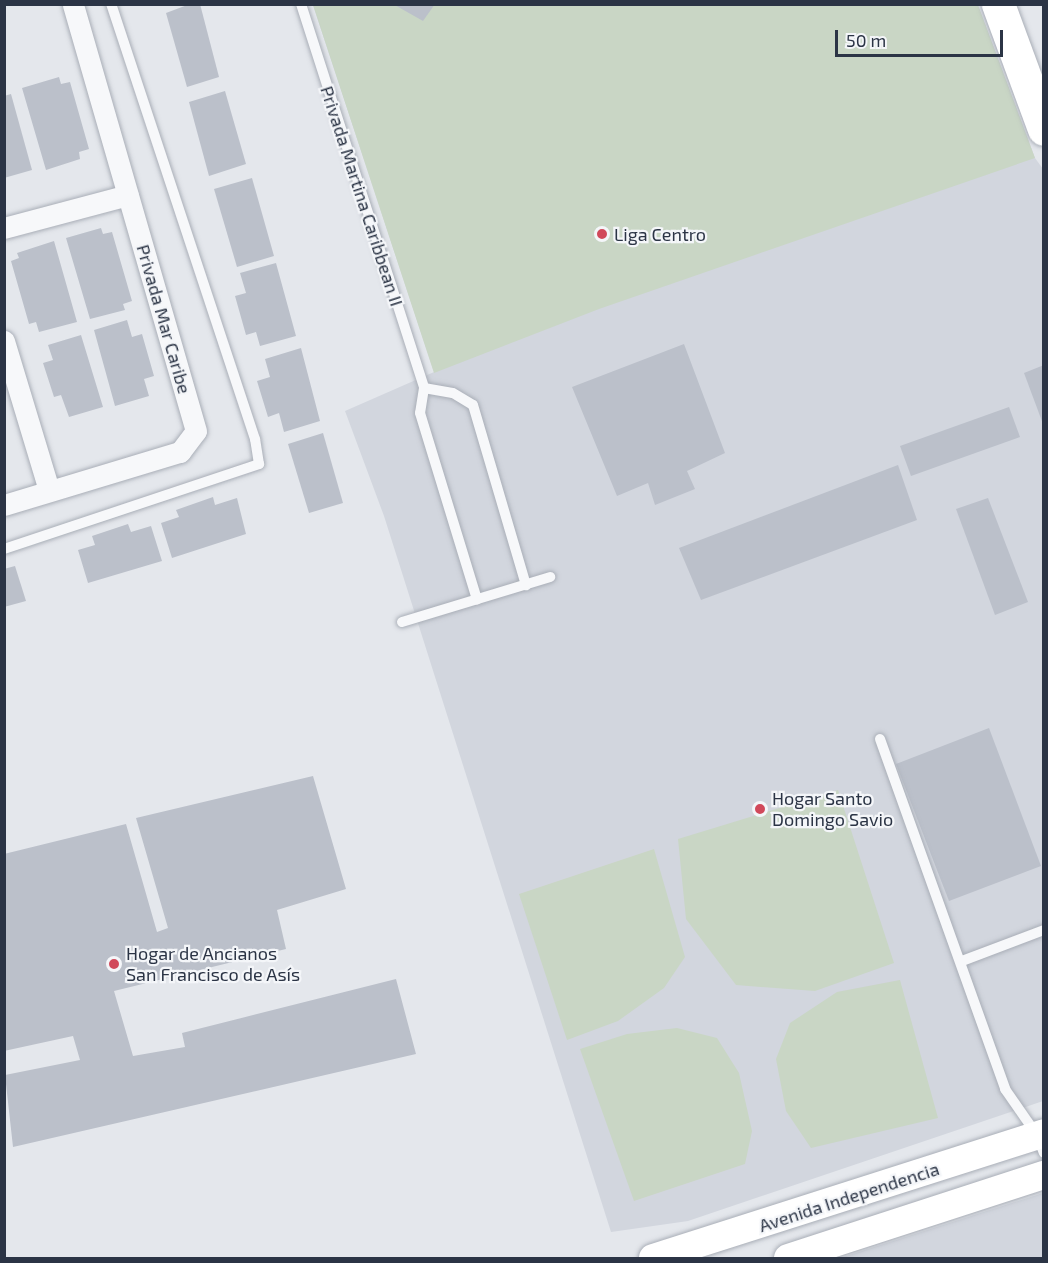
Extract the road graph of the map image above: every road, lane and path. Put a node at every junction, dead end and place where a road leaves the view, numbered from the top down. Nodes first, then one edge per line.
1 (73, 4) edge
2 (111, 4) edge
3 (301, 4) edge
4 (1014, 10) edge
5 (1044, 83) edge
6 (1044, 129) edge
7 (128, 195) junction
8 (4, 228) edge
9 (4, 341) edge
10 (424, 388) junction
11 (49, 490) junction
12 (4, 505) edge
13 (4, 549) edge
14 (550, 577) dead end
15 (526, 585) junction
16 (477, 599) junction
17 (402, 622) dead end
18 (880, 739) dead end
19 (1044, 930) edge
20 (962, 961) junction
21 (1041, 1140) edge
22 (1044, 1175) edge
23 (653, 1258) edge
24 (788, 1258) edge

1 - 7 street, Privada Mar Caribe
2 - 13 lane
3 - 10 lane, Privada Martina Caribbean II
4 - 5 highway
4 - 6 highway
7 - 8 street
7 - 11 street, Privada Mar Caribe
9 - 11 street
10 - 15 lane
10 - 16 lane, Privada Martina Caribbean II
11 - 12 street, Privada Mar Caribe
14 - 15 lane
15 - 16 lane
16 - 17 lane
18 - 20 lane
19 - 20 lane
20 - 21 lane
21 - 23 main road, Avenida Independencia
22 - 24 main road

